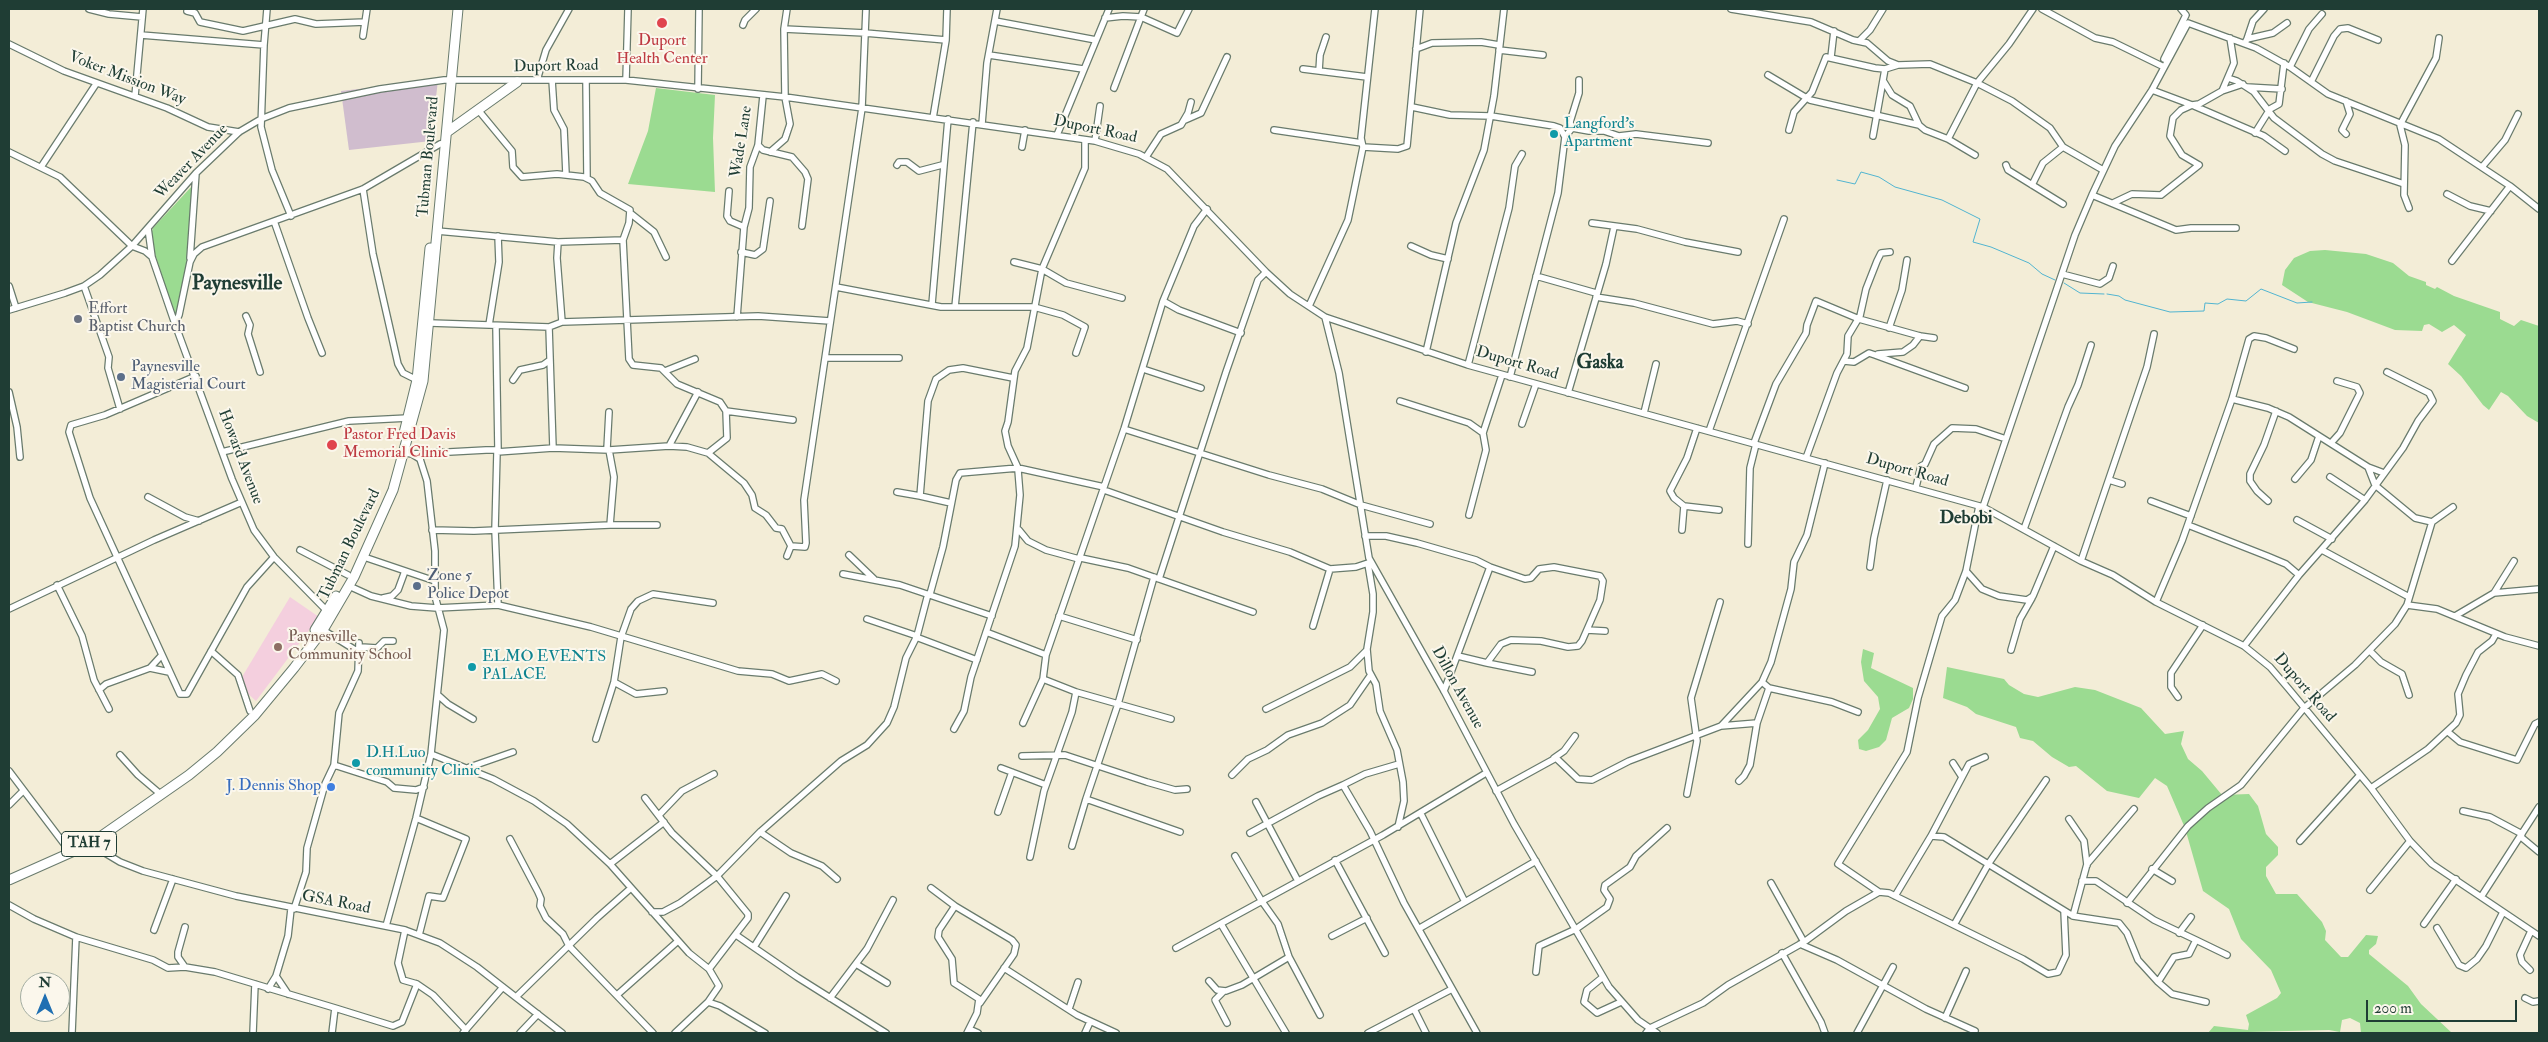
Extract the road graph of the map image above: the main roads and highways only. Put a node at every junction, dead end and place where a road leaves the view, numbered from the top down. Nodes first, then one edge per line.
1 (452, 9) edge
2 (458, 9) edge
3 (447, 80) junction
4 (517, 82) road end
5 (447, 132) junction
6 (329, 613) junction
7 (88, 842) junction
8 (9, 875) edge
9 (9, 880) edge

1 - 3 highway, Tubman Boulevard / TAH 7
2 - 3 highway, Tubman Boulevard / TAH 7
3 - 5 highway, Tubman Boulevard / TAH 7
3 - 6 highway, Tubman Boulevard / TAH 7
4 - 5 highway
5 - 6 highway, Tubman Boulevard / TAH 7
6 - 7 highway, Tubman Boulevard / TAH 7
6 - 7 highway, Tubman Boulevard / TAH 7
7 - 8 highway, Tubman Boulevard / TAH 7
7 - 9 highway, Tubman Boulevard / TAH 7

